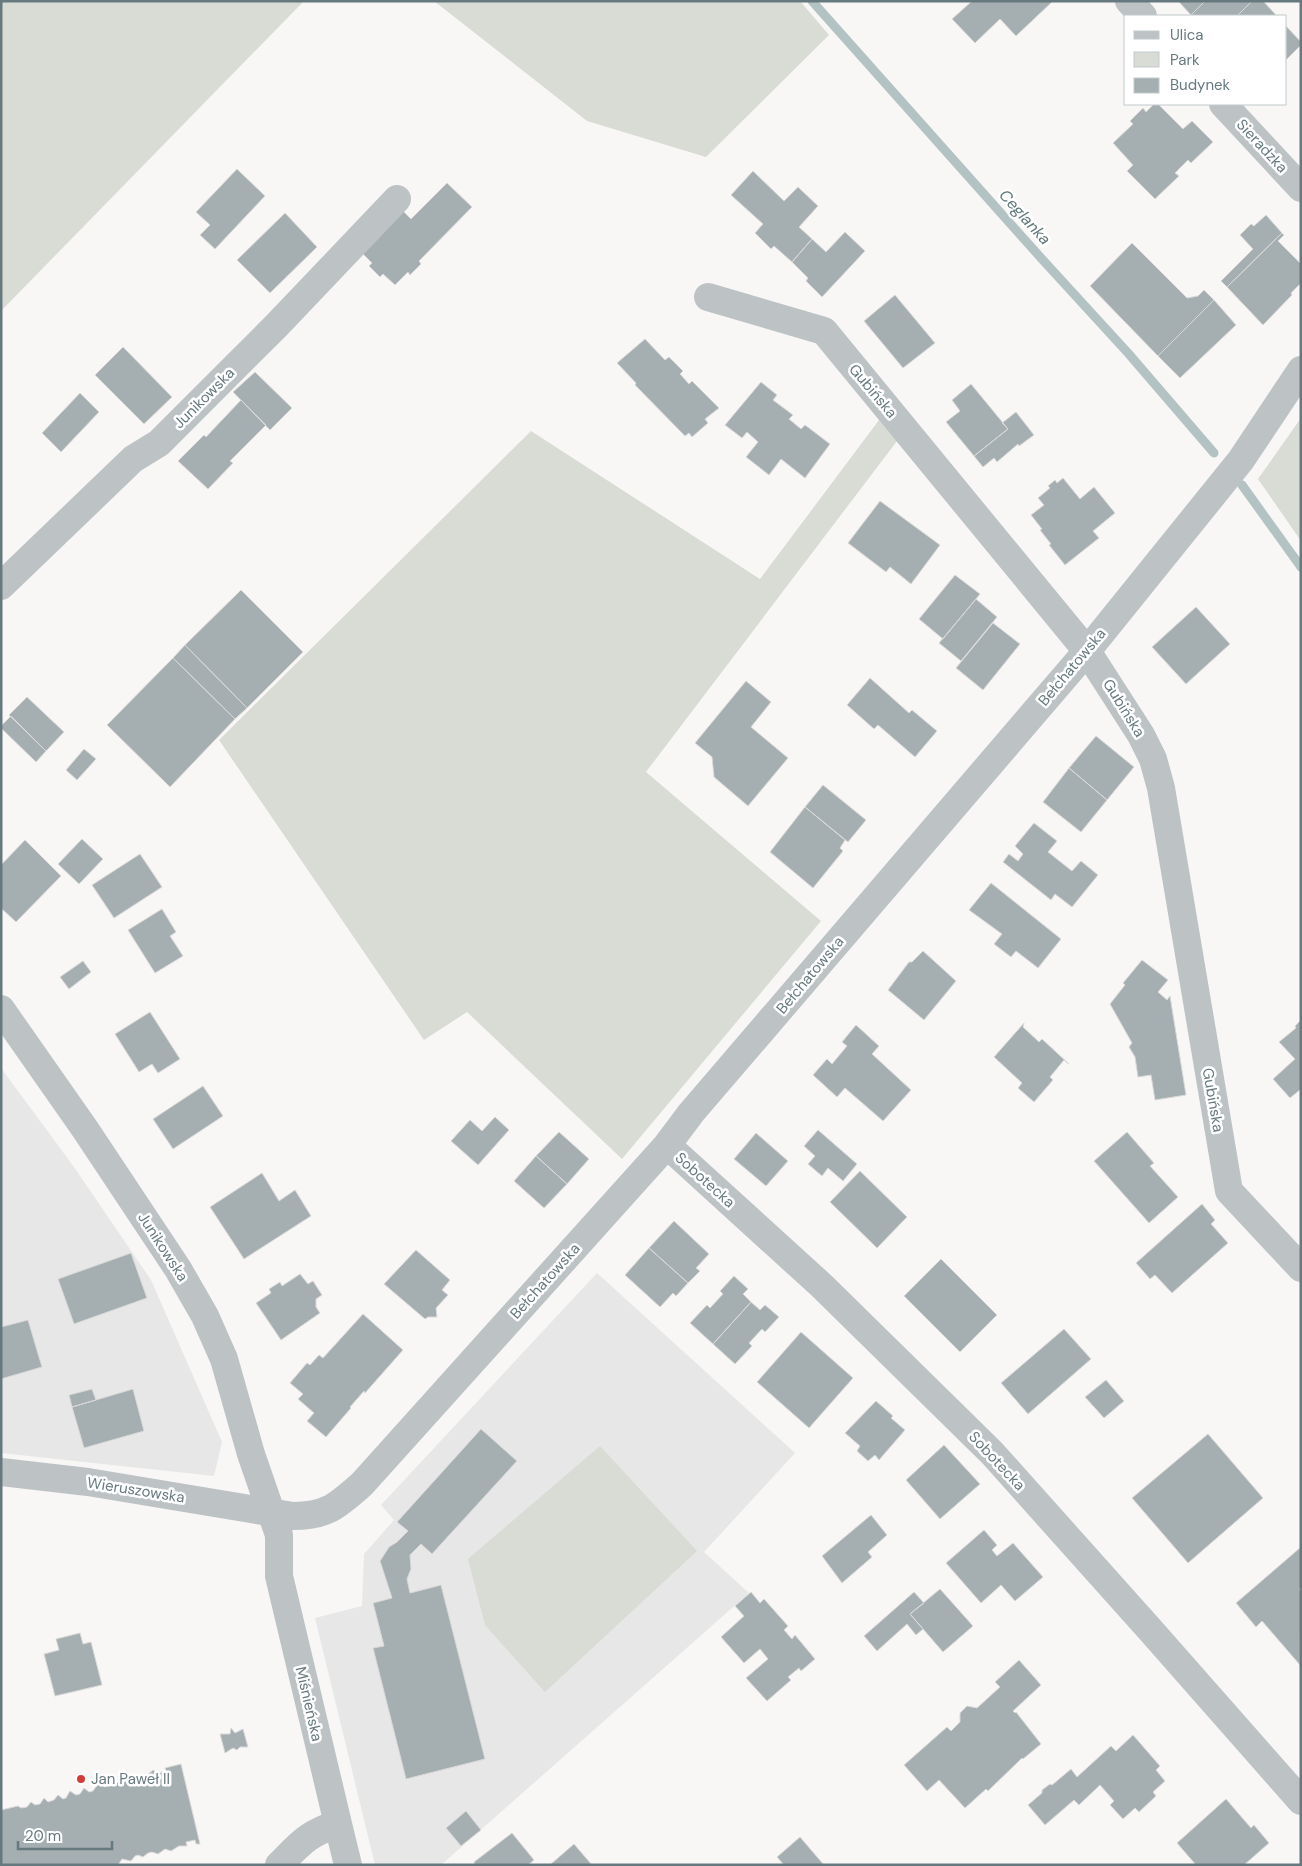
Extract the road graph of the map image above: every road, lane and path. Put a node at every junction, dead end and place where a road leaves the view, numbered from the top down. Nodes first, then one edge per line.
1 (1129, 1) edge
2 (1142, 15) edge
3 (1224, 105) edge
4 (1301, 188) edge
5 (397, 199) dead end
6 (708, 297) dead end
7 (1301, 370) edge
8 (1, 586) edge
9 (1087, 651) junction
10 (1, 1009) edge
11 (667, 1145) junction
12 (1301, 1268) edge
13 (1, 1472) edge
14 (270, 1512) junction
15 (1301, 1801) edge
16 (338, 1824) junction
17 (279, 1865) edge
18 (348, 1865) edge

1 - 2 street
3 - 4 street, Sieradzka
5 - 8 street, Junikowska
6 - 9 street, Gubińska
7 - 9 street, Bełchatowska
9 - 11 street, Bełchatowska
9 - 12 street, Gubińska
10 - 14 street, Junikowska
11 - 14 street, Bełchatowska
11 - 15 street, Sobotecka
13 - 14 street, Wieruszowska
14 - 16 street, Miśnieńska
16 - 17 street
16 - 18 street

